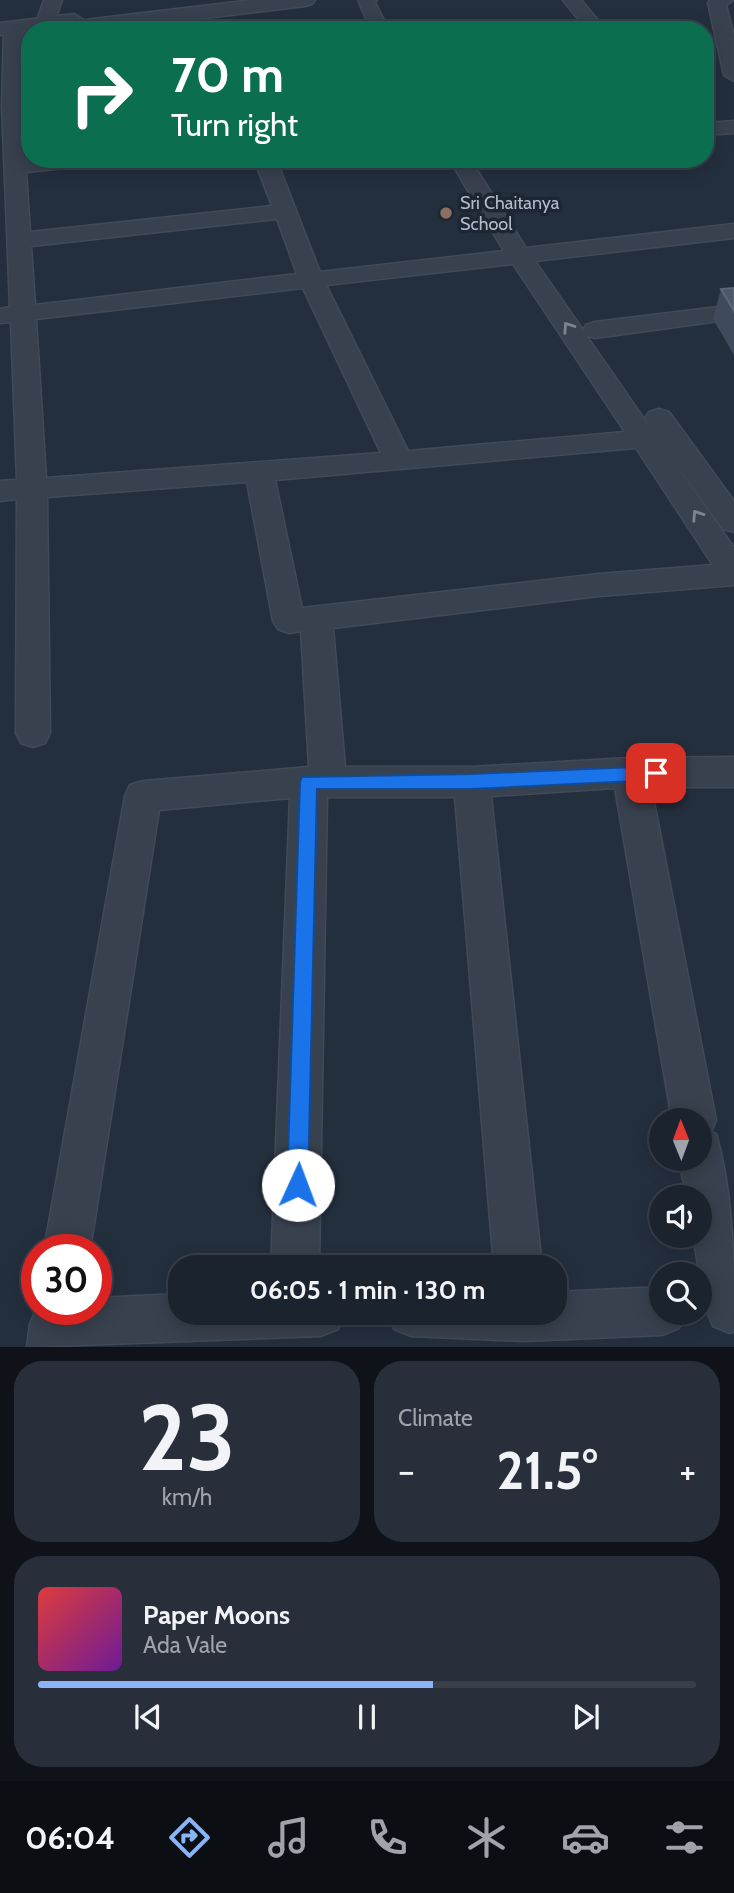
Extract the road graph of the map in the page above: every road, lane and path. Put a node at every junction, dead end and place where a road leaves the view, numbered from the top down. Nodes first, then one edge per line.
1 (53, 0) edge
2 (234, 0) edge
3 (305, 0) edge
4 (368, 0) edge
5 (383, 0) edge
6 (572, 0) edge
7 (726, 0) edge
8 (734, 0) edge
9 (31, 21) edge
10 (85, 21) edge
11 (106, 21) edge
12 (384, 21) edge
13 (387, 21) edge
14 (590, 21) edge
15 (21, 30) edge
16 (734, 75) edge
17 (14, 106) edge
18 (734, 127) edge
19 (714, 128) edge
20 (21, 166) edge
21 (15, 167) junction
22 (269, 168) edge
23 (466, 168) edge
24 (486, 168) edge
25 (286, 211) junction
26 (734, 231) edge
27 (19, 240) junction
28 (529, 254) junction
29 (312, 281) junction
30 (734, 312) edge
31 (11, 314) edge
32 (595, 330) junction
33 (659, 437) junction
34 (399, 461) junction
35 (259, 471) junction
36 (32, 488) junction
37 (0, 491) edge
38 (729, 506) edge
39 (734, 573) edge
40 (316, 618) junction
41 (33, 733) dead end
42 (734, 772) edge
43 (629, 773) junction
44 (318, 782) junction
45 (472, 782) junction
46 (692, 1108) edge
47 (703, 1171) edge
48 (69, 1234) edge
49 (296, 1255) edge
50 (517, 1255) edge
51 (721, 1309) edge
52 (649, 1311) edge
53 (567, 1314) edge
54 (168, 1321) edge
55 (54, 1327) edge

1 - 9 street
2 - 10 street
3 - 11 street
4 - 12 street
5 - 13 street
6 - 14 street
7 - 8 street
7 - 16 street
15 - 17 street
17 - 21 street
18 - 19 street
20 - 21 street
21 - 27 street
22 - 25 street
23 - 28 street
24 - 28 street
25 - 27 street
25 - 29 street
26 - 28 street
27 - 31 street
28 - 29 street
28 - 32 street
33 -> 28 street
29 - 31 street
29 - 34 street
30 - 32 street
31 - 36 street
32 - 33 street
33 - 34 street
33 - 38 street
39 -> 33 street
34 - 35 street
35 - 36 street
35 - 40 street
36 - 37 street
36 - 41 street
39 - 40 street
40 - 44 street
42 - 43 street
43 - 45 street
43 - 46 street
44 - 45 street
44 - 48 street
44 - 49 street
45 - 50 street
47 - 51 street
52 - 53 street
54 - 55 street

